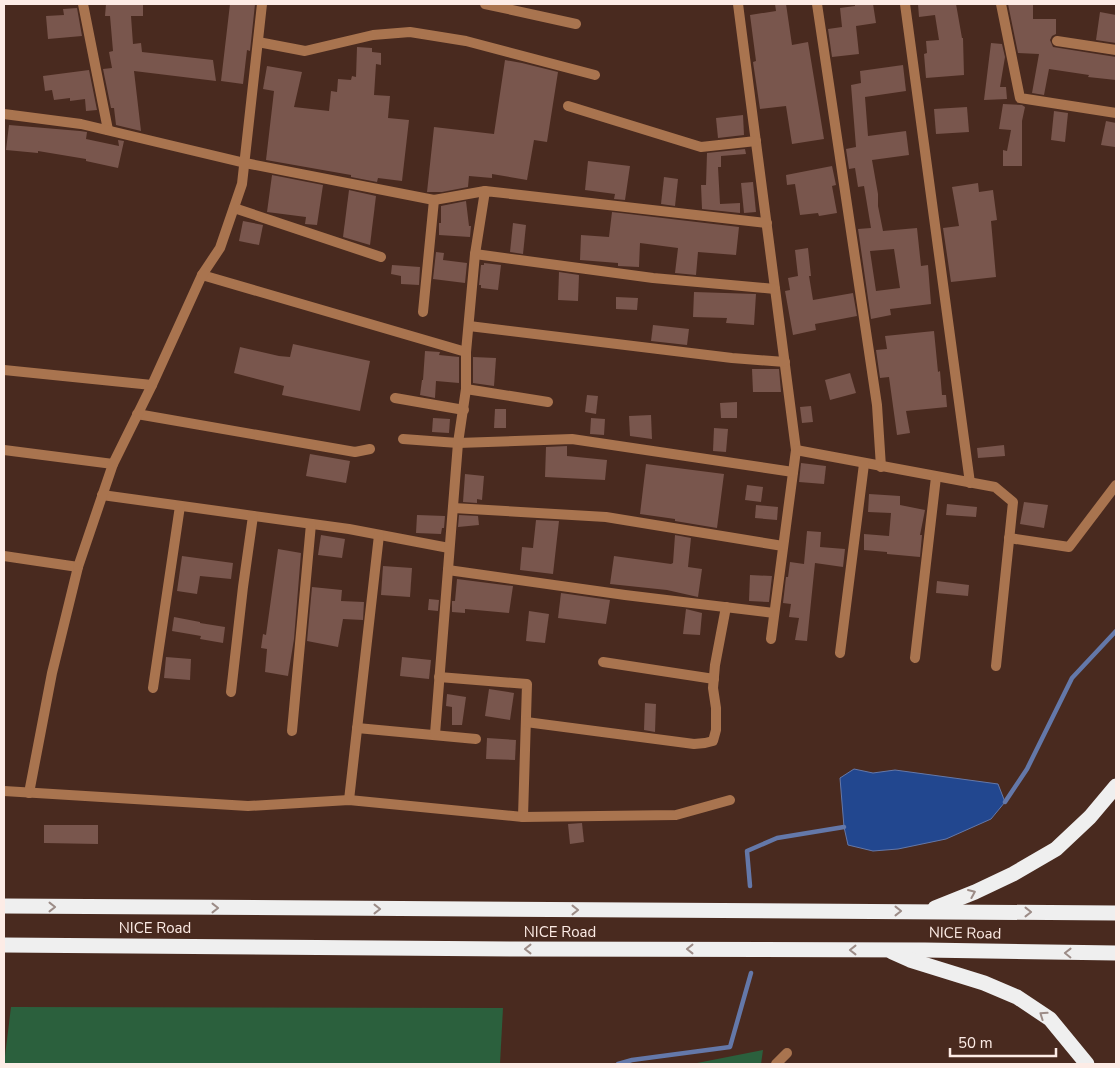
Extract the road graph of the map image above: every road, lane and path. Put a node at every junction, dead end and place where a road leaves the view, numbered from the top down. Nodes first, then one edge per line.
1 (84, 4) edge
2 (262, 4) edge
3 (486, 4) edge
4 (738, 4) edge
5 (817, 4) edge
6 (905, 4) edge
7 (1001, 4) edge
8 (576, 24) dead end
9 (1057, 41) dead end
10 (258, 42) junction
11 (1116, 50) edge
12 (595, 75) dead end
13 (568, 106) dead end
14 (1116, 113) edge
15 (4, 114) edge
16 (108, 130) junction
17 (756, 141) junction
18 (245, 163) junction
19 (485, 191) junction
20 (434, 200) junction
21 (234, 208) junction
22 (767, 223) junction
23 (475, 254) junction
24 (381, 257) dead end
25 (202, 275) junction
26 (775, 289) junction
27 (423, 312) dead end
28 (468, 326) junction
29 (466, 352) junction
30 (785, 362) junction
31 (4, 370) edge
32 (152, 385) junction
33 (466, 389) junction
34 (395, 398) dead end
35 (548, 402) dead end
36 (464, 410) junction
37 (137, 414) junction
38 (403, 439) dead end
39 (458, 443) junction
40 (370, 449) dead end
41 (4, 450) edge
42 (796, 450) junction
43 (113, 464) junction
44 (864, 464) junction
45 (882, 467) junction
46 (793, 472) junction
47 (936, 476) junction
48 (970, 483) junction
49 (1116, 485) edge
50 (102, 495) junction
51 (180, 506) junction
52 (453, 508) junction
53 (253, 516) junction
54 (311, 524) junction
55 (378, 535) junction
56 (1009, 538) junction
57 (783, 546) junction
58 (449, 548) junction
59 (4, 556) edge
60 (78, 567) junction
61 (448, 570) junction
62 (726, 607) junction
63 (774, 613) junction
64 (771, 639) dead end
65 (840, 653) dead end
66 (915, 658) dead end
67 (603, 662) dead end
68 (996, 666) dead end
69 (439, 677) junction
70 (714, 680) junction
71 (153, 688) dead end
72 (232, 692) dead end
73 (526, 722) junction
74 (358, 728) junction
75 (292, 731) dead end
76 (435, 734) junction
77 (476, 739) dead end
78 (1116, 786) edge
79 (4, 791) edge
80 (29, 793) junction
81 (349, 800) junction
82 (730, 800) dead end
83 (523, 817) junction
84 (4, 906) edge
85 (927, 911) junction
86 (1116, 912) edge
87 (4, 945) edge
88 (887, 950) junction
89 (1116, 954) edge
90 (786, 1052) dead end
91 (776, 1064) edge
92 (1087, 1064) edge

1 - 16 street
2 - 10 street
3 - 8 street
4 - 17 street
5 - 45 street
6 - 48 street
7 - 14 street
9 - 11 street
10 - 12 street
10 - 18 street
13 - 17 street
15 - 16 street
16 - 18 street
17 - 22 street
18 - 20 street
18 - 21 street
19 - 20 street
19 - 22 street
19 - 23 street
20 - 27 street
21 - 24 street
21 - 25 street
22 - 26 street
23 - 26 street
23 - 28 street
25 - 29 street
25 - 32 street
26 - 30 street
28 - 29 street
28 - 30 street
29 - 33 street
30 - 42 street
31 - 32 street
32 - 37 street
33 - 35 street
33 - 36 street
34 - 36 street
36 - 39 street
37 - 40 street
37 - 43 street
38 - 39 street
39 - 46 street
39 - 52 street
41 - 43 street
42 - 44 street
42 - 46 street
43 - 50 street
44 - 45 street
44 - 65 street
45 - 47 street
46 - 57 street
47 - 48 street
47 - 66 street
48 - 56 street
49 - 56 street
50 - 51 street
50 - 60 street
51 - 53 street
51 - 71 street
52 - 57 street
52 - 58 street
53 - 54 street
53 - 72 street
54 - 55 street
54 - 75 street
55 - 58 street
55 - 74 street
56 - 68 street
57 - 63 street
58 - 61 street
59 - 60 street
60 - 80 street
61 - 62 street
61 - 69 street
62 - 63 street
62 - 70 street
63 - 64 street
67 - 70 street
69 - 73 street
69 - 76 street
70 - 73 street
73 - 83 street
74 - 76 street
74 - 81 street
76 - 77 street
85 -> 78 highway
79 - 80 street
80 - 81 street
81 - 83 street
82 - 83 street
84 -> 85 highway, NICE Road
85 -> 86 highway, NICE Road
88 -> 87 highway, NICE Road
89 -> 88 highway, NICE Road
92 -> 88 highway
90 - 91 street

